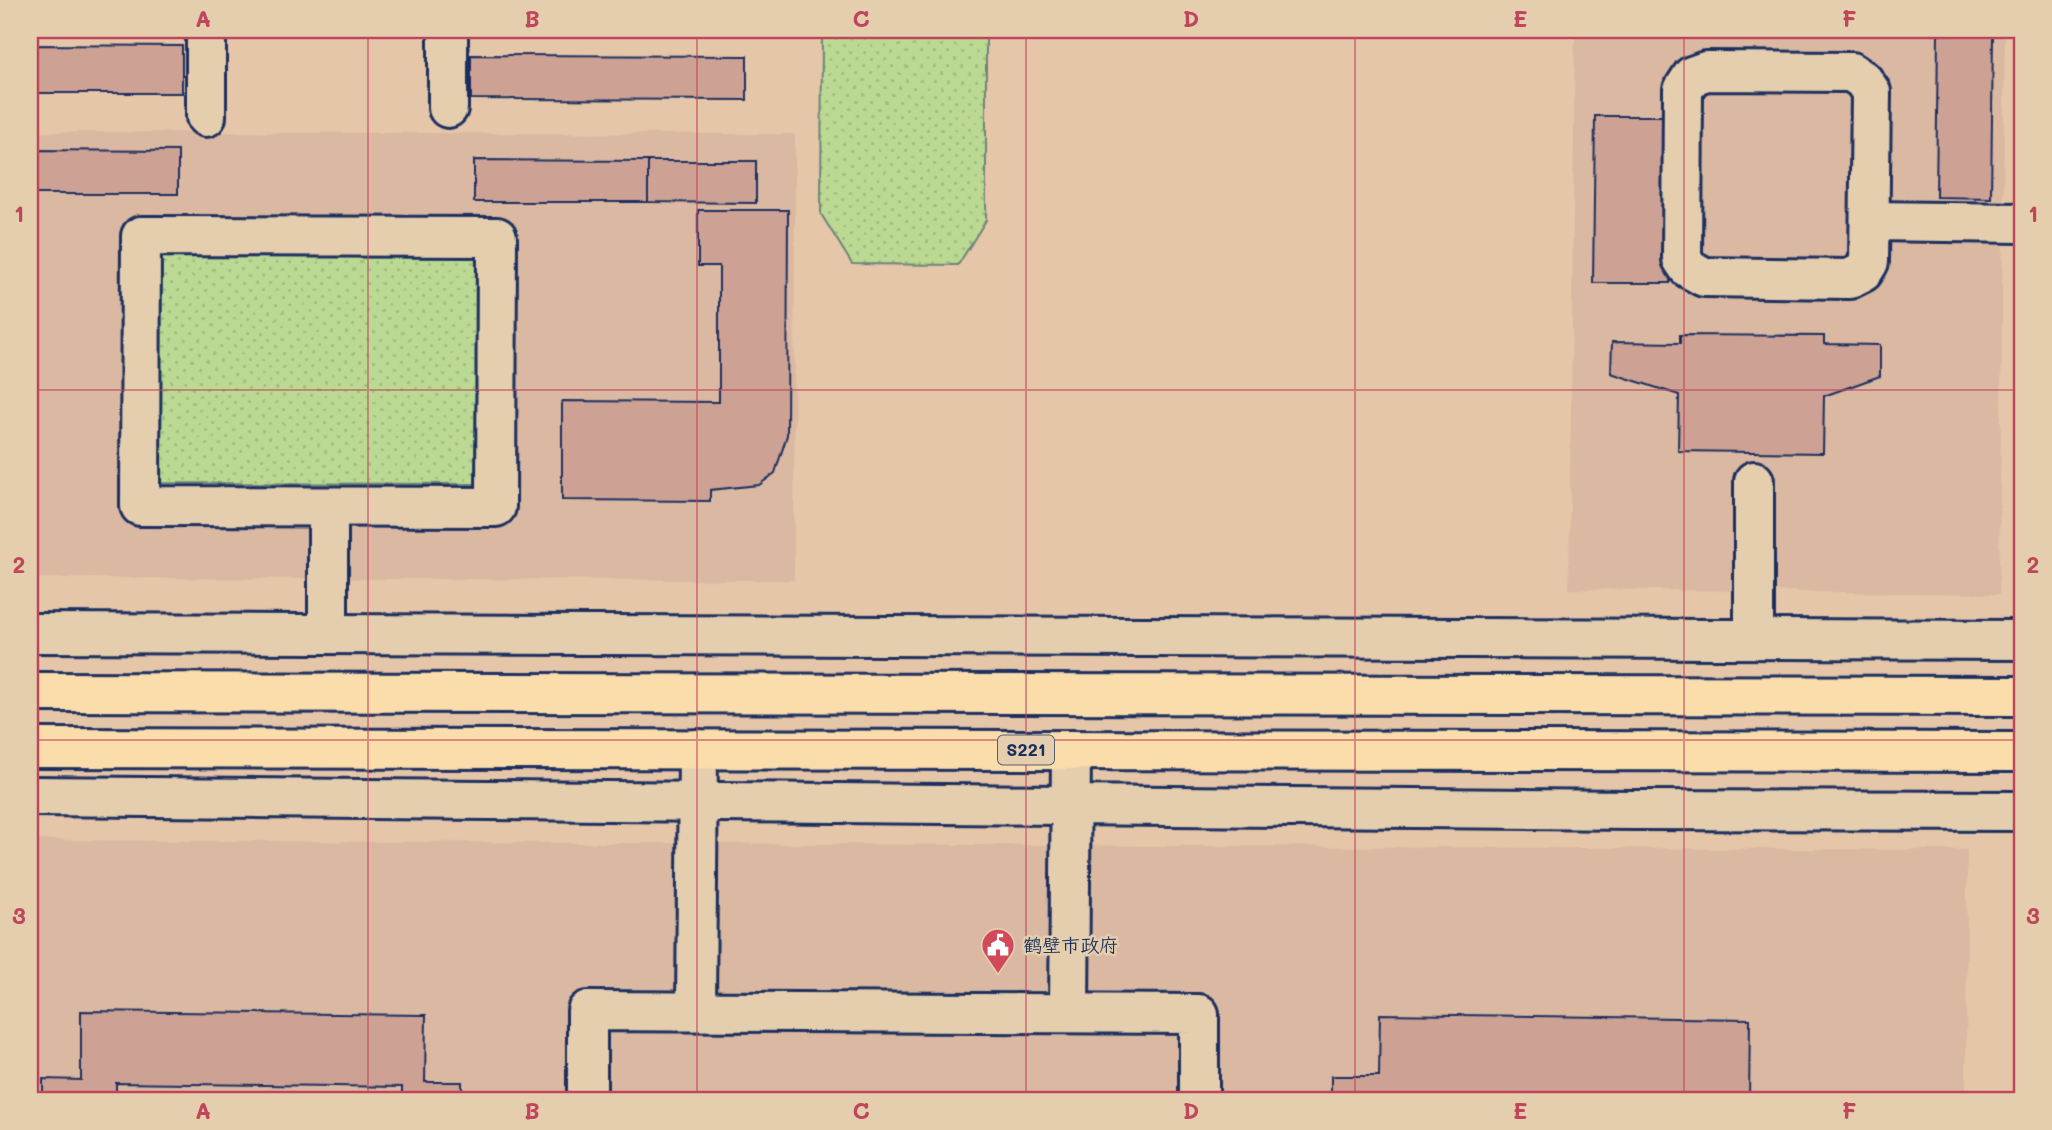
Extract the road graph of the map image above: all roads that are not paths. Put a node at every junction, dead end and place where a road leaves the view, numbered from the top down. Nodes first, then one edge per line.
1 (206, 30) edge
2 (448, 30) edge
3 (448, 108) dead end
4 (205, 117) dead end
5 (1870, 221) junction
6 (2022, 223) edge
7 (1754, 481) dead end
8 (328, 507) junction
9 (30, 633) edge
10 (328, 635) junction
11 (1754, 639) junction
12 (2022, 640) edge
13 (30, 692) edge
14 (2022, 696) edge
15 (30, 748) edge
16 (698, 749) junction
17 (1071, 750) junction
18 (2022, 752) edge
19 (30, 796) edge
20 (697, 802) junction
21 (1071, 805) junction
22 (2022, 811) edge
23 (696, 1011) junction
24 (1069, 1013) junction
25 (587, 1100) edge
26 (1199, 1100) edge

1 - 4 street
2 - 3 street
5 - 5 street
5 - 6 street
7 - 11 street
8 - 8 street
8 - 10 street
9 - 10 street
10 - 11 street
11 - 12 street
13 - 14 main road
15 - 16 main road, S221
16 - 17 main road, S221
16 - 20 street
17 - 18 main road, S221
17 - 21 street
19 - 20 street
20 - 21 street
20 - 23 street
21 - 22 street
21 - 24 street
23 - 24 street
23 - 25 street
24 - 26 street

